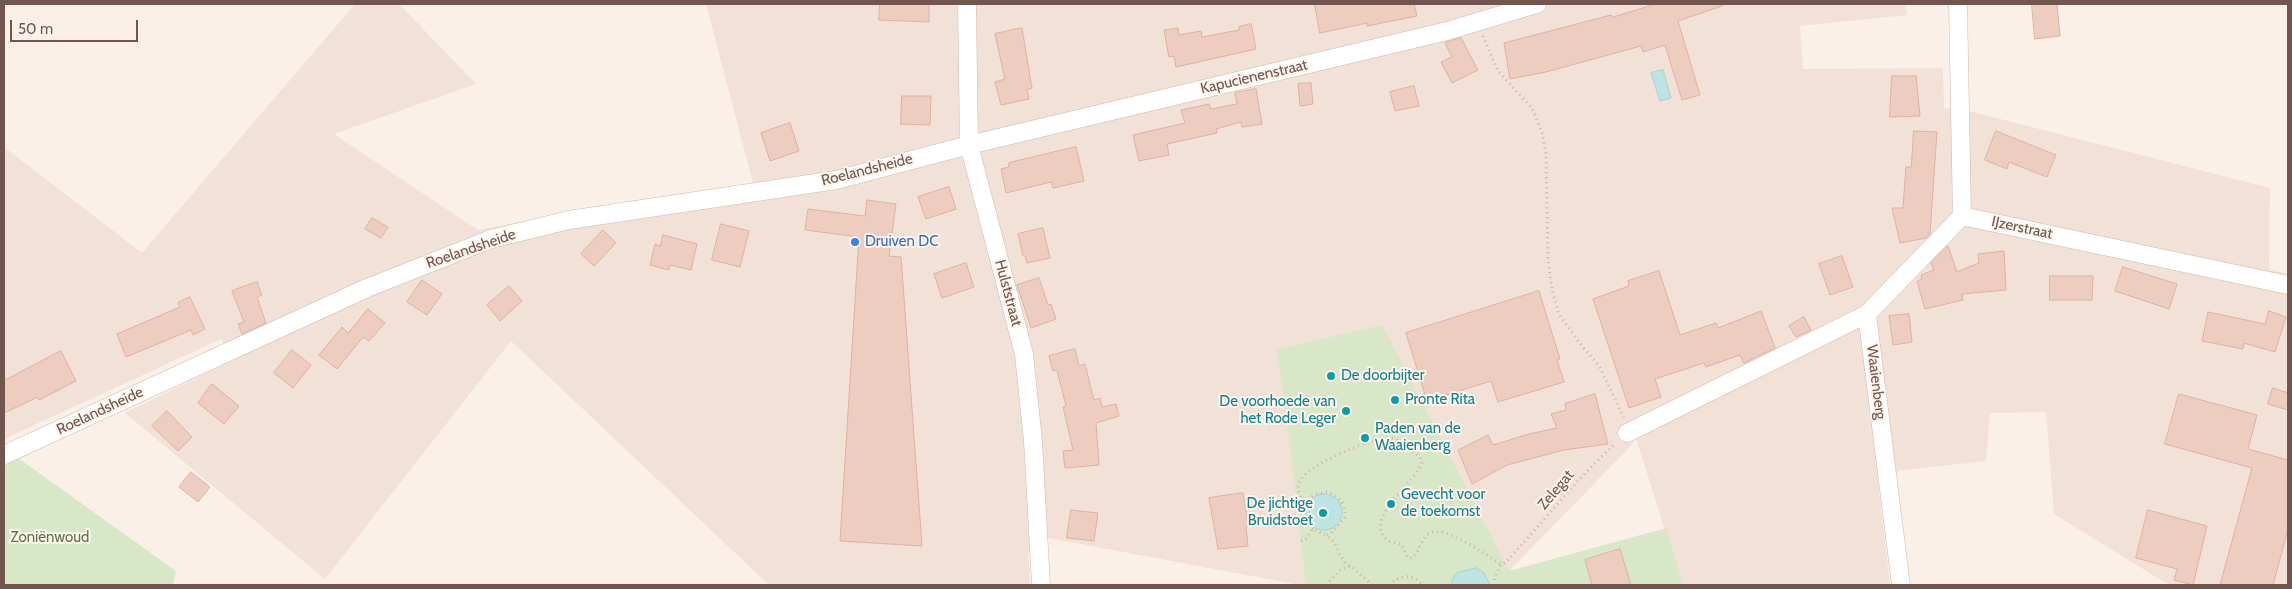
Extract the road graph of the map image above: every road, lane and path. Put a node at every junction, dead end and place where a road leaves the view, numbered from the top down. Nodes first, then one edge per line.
1 (967, 4) edge
2 (1537, 4) edge
3 (1958, 4) edge
4 (1478, 22) junction
5 (969, 145) junction
6 (1962, 216) junction
7 (2288, 285) edge
8 (1867, 314) junction
9 (1627, 433) junction
10 (4, 455) edge
11 (1304, 503) junction
12 (1313, 529) junction
13 (1325, 535) junction
14 (1301, 541) dead end
15 (1503, 564) junction
16 (1349, 566) junction
17 (1041, 585) edge
18 (1326, 585) edge
19 (1372, 585) edge
20 (1389, 585) edge
21 (1422, 585) edge
22 (1495, 585) edge
23 (1901, 585) edge

1 - 5 street, Hulststraat
2 - 4 street, Kapucienenstraat
3 - 6 street
4 - 5 street, Kapucienenstraat
4 - 9 path
5 - 10 street, Roelandsheide
5 - 17 street, Hulststraat
6 - 7 street, IJzerstraat
6 - 8 street
8 - 9 street
8 - 23 street, Waaienberg
9 - 15 path, Zelegat
11 - 12 path
11 - 13 path
11 - 15 path
12 - 13 path
12 - 14 path
13 - 16 path
15 - 22 path
16 - 18 path
16 - 19 path
20 - 21 path

